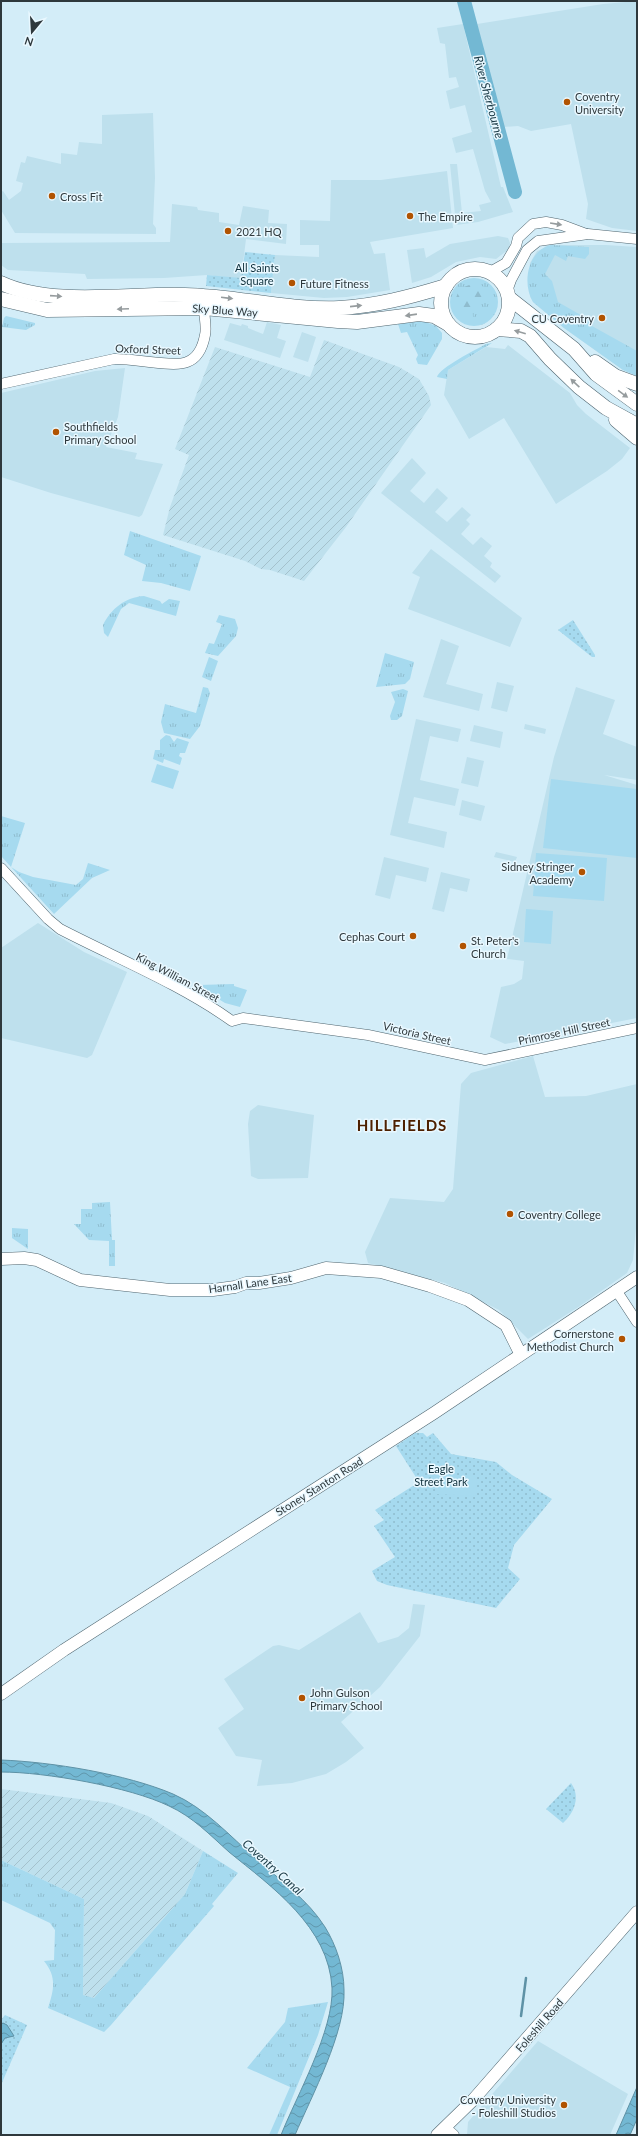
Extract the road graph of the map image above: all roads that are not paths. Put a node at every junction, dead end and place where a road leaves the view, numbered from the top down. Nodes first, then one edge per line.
1 (586, 234) junction
2 (637, 239) edge
3 (490, 272) junction
4 (1, 283) edge
5 (446, 286) junction
6 (508, 294) junction
7 (132, 295) junction
8 (1, 299) edge
9 (204, 308) junction
10 (448, 324) junction
11 (497, 329) junction
12 (574, 349) junction
13 (1, 384) edge
14 (637, 384) edge
15 (637, 404) edge
16 (606, 408) junction
17 (637, 425) edge
18 (637, 438) edge
19 (1, 868) edge
20 (637, 1028) edge
21 (333, 1030) joint
22 (496, 1058) joint
23 (1, 1259) edge
24 (635, 1275) edge
25 (616, 1290) junction
26 (637, 1322) edge
27 (520, 1353) junction
28 (1, 1694) edge
29 (637, 1912) edge
30 (445, 2132) edge

1 - 2 street
3 -> 1 street
1 - 6 street
3 - 5 highway
3 - 6 highway
4 -> 7 highway, Sky Blue Way
7 -> 5 highway, Sky Blue Way
5 - 10 highway
6 - 11 highway
6 - 12 highway
7 - 9 highway
9 -> 8 highway, Sky Blue Way
10 -> 9 highway, Sky Blue Way
9 - 13 street, Oxford Street
10 - 11 highway
16 -> 11 highway
12 - 14 highway
12 -> 15 highway
16 - 17 highway
16 - 18 highway
19 - 21 street, King William Street
20 - 22 street, Primrose Hill Street
21 - 22 street, Victoria Street
23 - 27 main road, Harnall Lane East
24 - 25 main road, Stoney Stanton Road
25 - 26 street
25 - 27 main road, Stoney Stanton Road
27 - 28 main road, Stoney Stanton Road
29 - 30 main road, Foleshill Road

